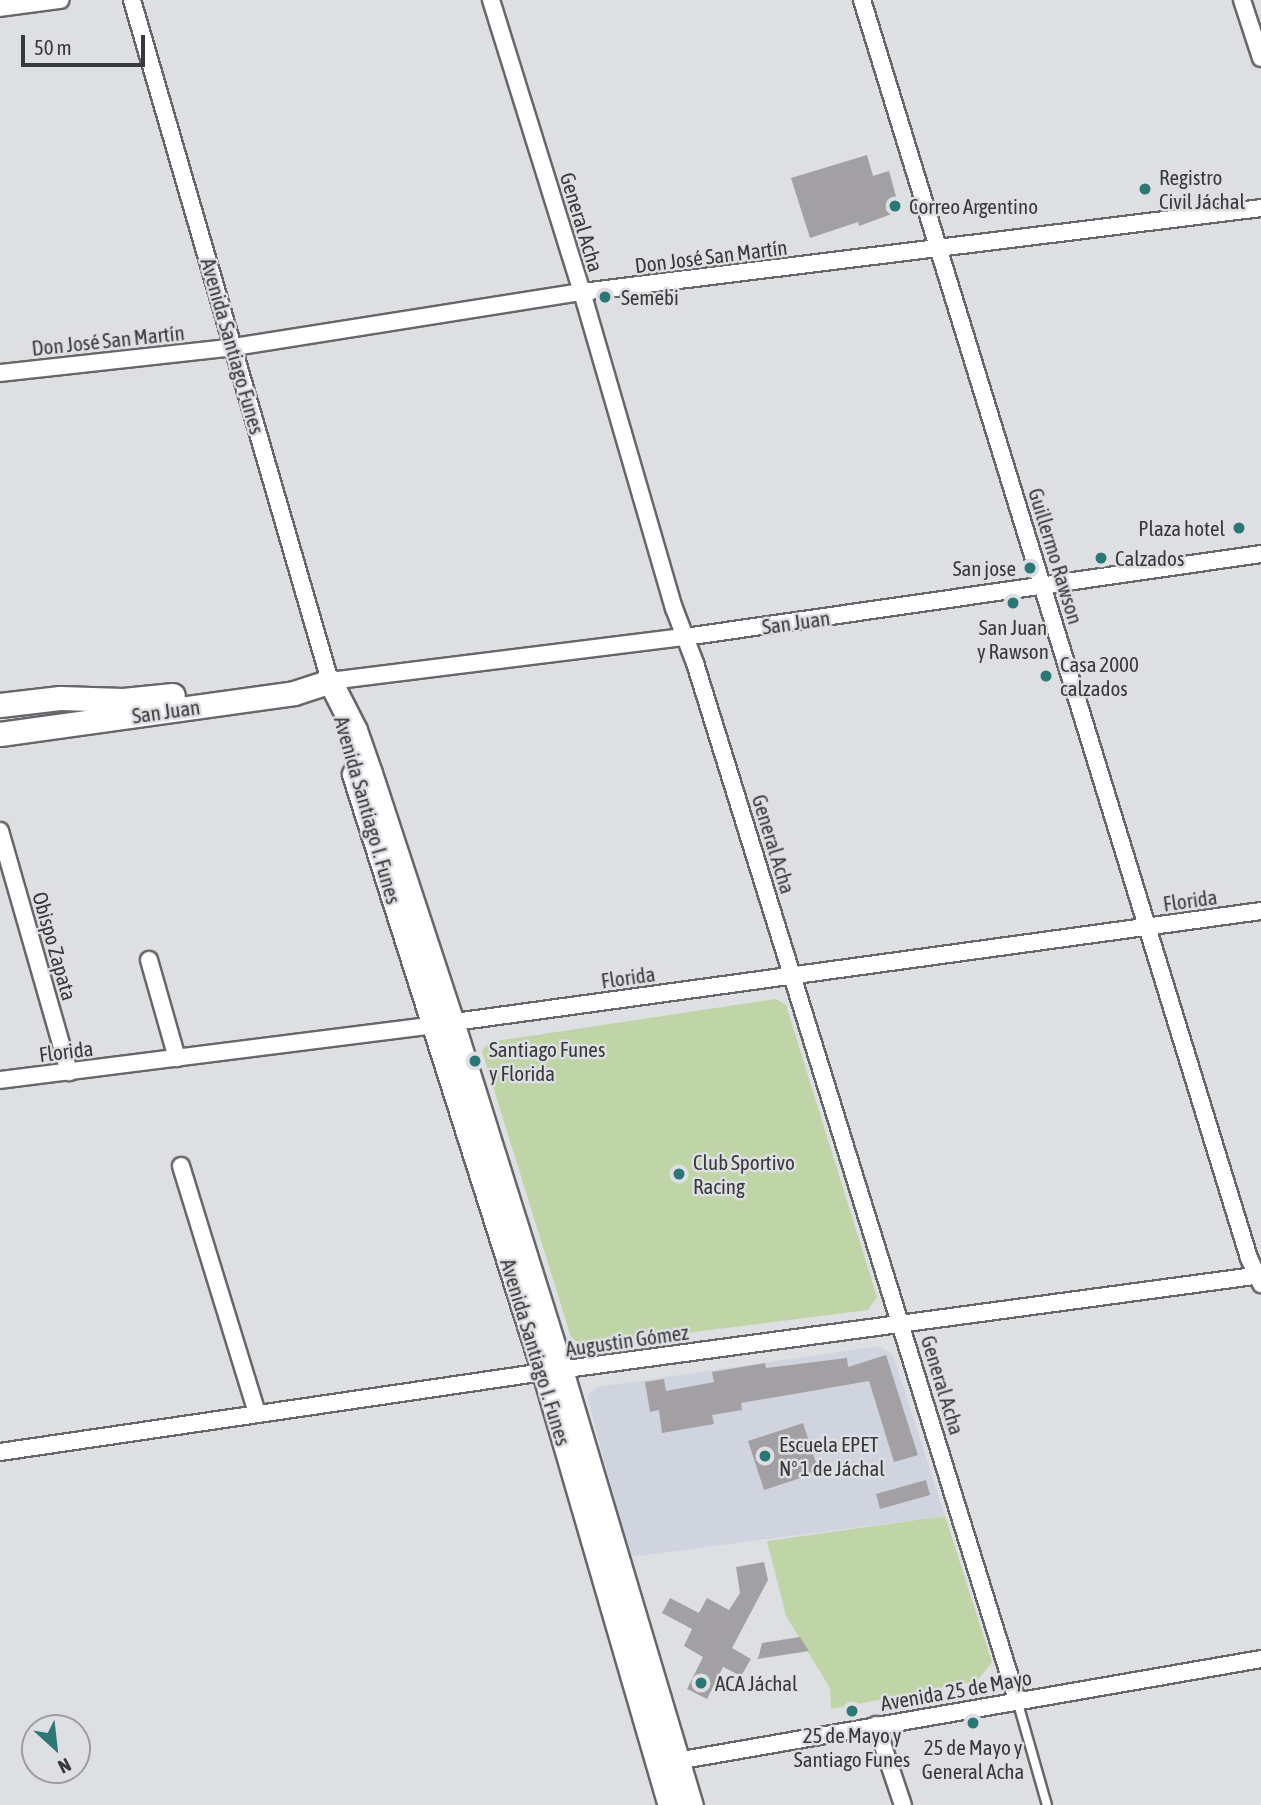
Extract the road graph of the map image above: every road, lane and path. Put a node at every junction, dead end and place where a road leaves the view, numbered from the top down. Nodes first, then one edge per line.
1 (60, 0) edge
2 (132, 0) edge
3 (491, 0) edge
4 (862, 0) edge
5 (1242, 0) edge
6 (0, 8) edge
7 (1261, 58) edge
8 (1261, 208) edge
9 (941, 250) junction
10 (582, 292) junction
11 (234, 347) junction
12 (0, 373) edge
13 (1261, 554) edge
14 (1044, 587) junction
15 (685, 637) junction
16 (332, 686) junction
17 (0, 705) edge
18 (0, 734) edge
19 (0, 831) edge
20 (1261, 911) edge
21 (1146, 927) junction
22 (149, 960) dead end
23 (793, 976) junction
24 (442, 1023) junction
25 (177, 1058) junction
26 (69, 1072) junction
27 (0, 1080) edge
28 (181, 1166) dead end
29 (1259, 1278) edge
30 (902, 1325) junction
31 (553, 1371) junction
32 (257, 1413) junction
33 (0, 1452) edge
34 (1261, 1659) edge
35 (1017, 1700) junction
36 (876, 1725) junction
37 (669, 1763) junction
38 (670, 1805) edge
39 (691, 1805) edge
40 (902, 1805) edge
41 (1047, 1805) edge

1 - 6 street
2 - 11 street, Avenida Santiago Funes
3 - 10 street, General Acha
4 - 9 street, Guillermo Rawson
5 - 7 street
8 - 9 street, Don José San Martín
9 - 10 street, Don José San Martín
9 - 14 street, Guillermo Rawson
10 - 11 street, Don José San Martín
10 - 15 street, General Acha
11 - 12 street, Don José San Martín
11 - 16 street, Avenida Santiago Funes
13 - 14 street, San Juan
14 - 15 street, San Juan
14 - 21 street, Guillermo Rawson
15 - 16 street, San Juan
15 - 23 street, General Acha
16 - 17 main road, San Juan
16 - 18 main road, San Juan
16 - 24 main road, Avenida Santiago I. Funes
19 - 26 street, Obispo Zapata
20 - 21 street, Florida
21 - 23 street, Florida
21 - 29 street, Guillermo Rawson
22 - 25 street
23 - 24 street, Florida
23 - 30 street, General Acha
24 - 25 street, Florida
24 - 31 main road, Avenida Santiago I. Funes
25 - 26 street, Florida
26 - 27 street, Florida
28 - 32 street
29 - 30 street, Augustin Gómez
30 - 31 street, Augustin Gómez
30 - 35 street, General Acha
31 - 32 street, Augustin Gómez
31 - 37 main road, Avenida Santiago I. Funes
32 - 33 street, Augustin Gómez
34 - 35 street, Avenida 25 de Mayo
35 - 36 street, Avenida 25 de Mayo
35 - 41 lane
36 - 37 street, Avenida 25 de Mayo
36 - 40 street
37 - 38 main road, Avenida Santiago I. Funes
37 - 39 main road, Avenida Santiago I. Funes

